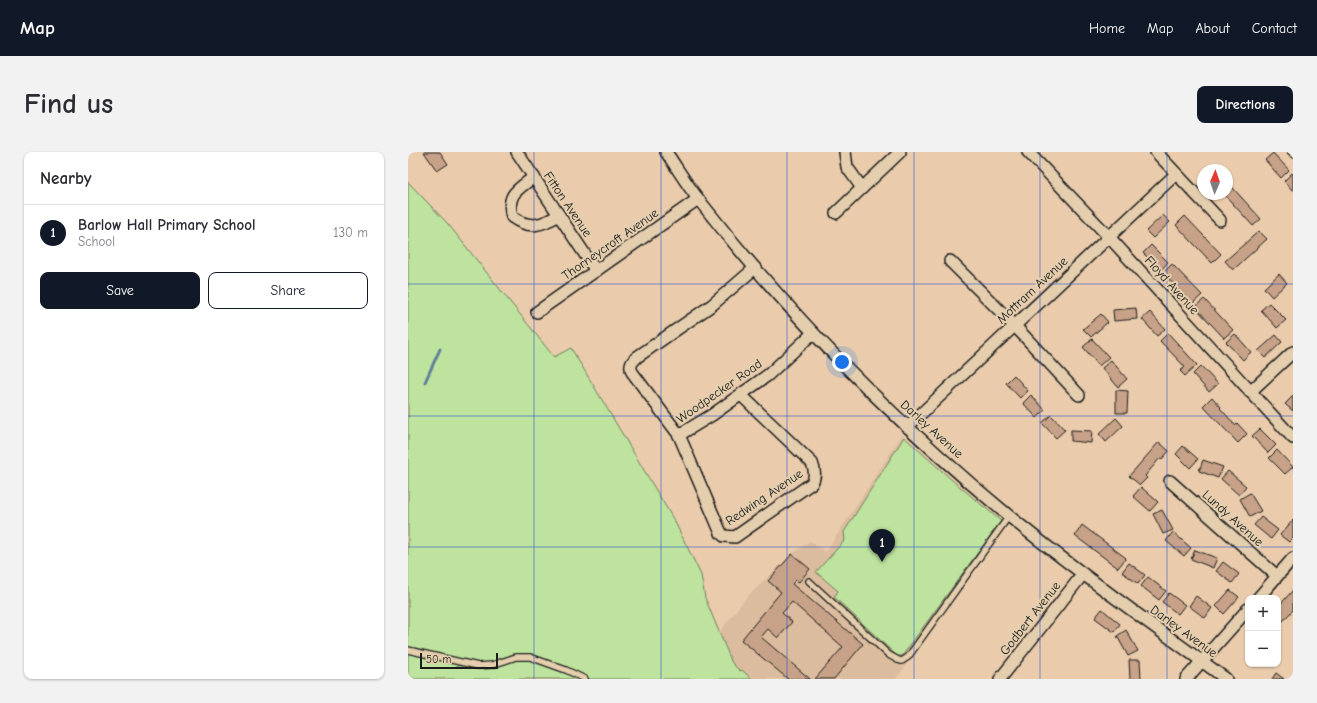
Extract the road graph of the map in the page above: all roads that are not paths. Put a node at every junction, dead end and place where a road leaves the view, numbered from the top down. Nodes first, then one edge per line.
1 (517, 152) edge
2 (666, 152) edge
3 (845, 152) edge
4 (900, 152) edge
5 (1028, 152) edge
6 (1156, 152) edge
7 (1176, 174) junction
8 (534, 178) junction
9 (862, 188) junction
10 (698, 199) junction
11 (836, 213) dead end
12 (559, 215) junction
13 (1220, 220) dead end
14 (1110, 238) junction
15 (950, 261) dead end
16 (755, 268) junction
17 (596, 271) junction
18 (537, 312) dead end
19 (1014, 325) junction
20 (813, 333) junction
21 (1293, 352) edge
22 (1250, 392) junction
23 (741, 394) junction
24 (1079, 395) dead end
25 (906, 427) junction
26 (679, 435) junction
27 (1293, 438) edge
28 (1170, 481) dead end
29 (1009, 516) junction
30 (1293, 558) edge
31 (1083, 574) junction
32 (1277, 576) junction
33 (809, 581) dead end
34 (1261, 595) edge
35 (1245, 612) edge
36 (408, 650) edge
37 (1201, 661) junction
38 (585, 679) edge
39 (1000, 679) edge
40 (1186, 679) edge
41 (1226, 679) edge

1 - 8 street, Fitton Avenue
2 - 10 street, Darley Avenue
3 - 9 street
4 - 9 street
5 - 14 street, Floyd Avenue
6 - 7 street
7 - 13 street
7 - 14 street, Mottram Avenue
8 - 12 street, Fitton Avenue
8 - 12 street
9 - 11 street
10 - 16 street, Darley Avenue
10 - 17 street, Thorneycroft Avenue
12 - 17 street, Fitton Avenue
14 - 19 street, Mottram Avenue
14 - 22 street, Floyd Avenue
15 - 19 street
16 - 20 street, Darley Avenue
16 - 26 street, Woodpecker Road
17 - 18 street, Thorneycroft Avenue
19 - 24 street
19 - 25 street, Mottram Avenue
20 - 23 street, Woodpecker Road
20 - 25 street, Darley Avenue
21 - 22 street
22 - 27 street, Floyd Avenue
23 - 26 street, Woodpecker Road
23 - 26 street, Redwing Avenue
25 - 29 street, Darley Avenue
28 - 32 street, Lundy Avenue
29 - 31 street, Darley Avenue
29 - 33 lane
30 - 32 street
31 - 37 street, Darley Avenue
31 - 39 street, Godbert Avenue
32 - 34 street
35 - 37 street
36 - 38 lane
37 - 40 street
37 - 41 street, Darley Avenue

